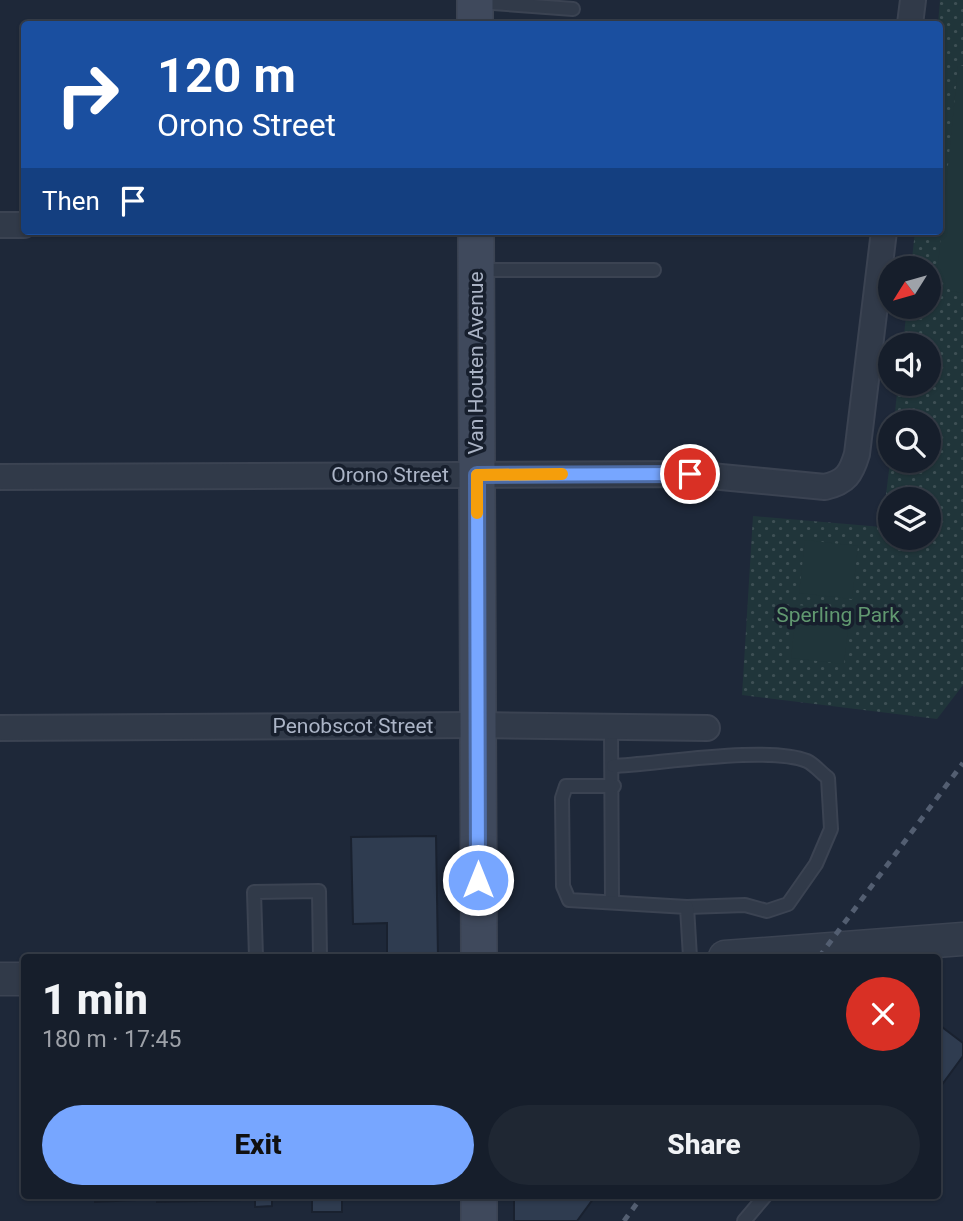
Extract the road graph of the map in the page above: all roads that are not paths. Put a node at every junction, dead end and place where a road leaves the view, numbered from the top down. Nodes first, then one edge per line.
1 (913, 0) edge
2 (475, 9) edge
3 (573, 9) dead end
4 (910, 21) edge
5 (0, 225) edge
6 (21, 225) edge
7 (475, 235) edge
8 (884, 235) edge
9 (654, 270) dead end
10 (476, 271) junction
11 (477, 475) junction
12 (0, 477) edge
13 (477, 725) junction
14 (611, 727) junction
15 (0, 728) edge
16 (707, 728) dead end
17 (613, 766) junction
18 (614, 786) junction
19 (612, 901) junction
20 (687, 907) junction
21 (963, 939) edge
22 (257, 954) edge
23 (320, 954) edge
24 (479, 954) edge
25 (690, 954) edge
26 (765, 954) edge
27 (0, 979) edge
28 (21, 979) edge
29 (480, 1199) edge
30 (763, 1199) edge
31 (480, 1221) edge
32 (744, 1221) edge

1 - 4 street
2 - 3 lane
5 - 6 street
7 - 10 main road, Van Houten Avenue
8 - 11 street, Orono Street
9 - 10 lane
10 - 11 main road, Van Houten Avenue
11 - 12 street, Orono Street
11 - 13 main road, Van Houten Avenue
13 - 14 street, Penobscot Street
13 - 15 street, Penobscot Street
13 - 24 main road, Van Houten Avenue
14 - 16 street, Penobscot Street
14 - 17 lane
17 - 18 lane
17 - 20 lane
18 - 19 lane
18 - 19 lane
19 - 20 lane
20 - 25 lane
21 - 26 street
22 - 23 lane
27 - 28 street
29 - 31 main road
30 - 32 lane

